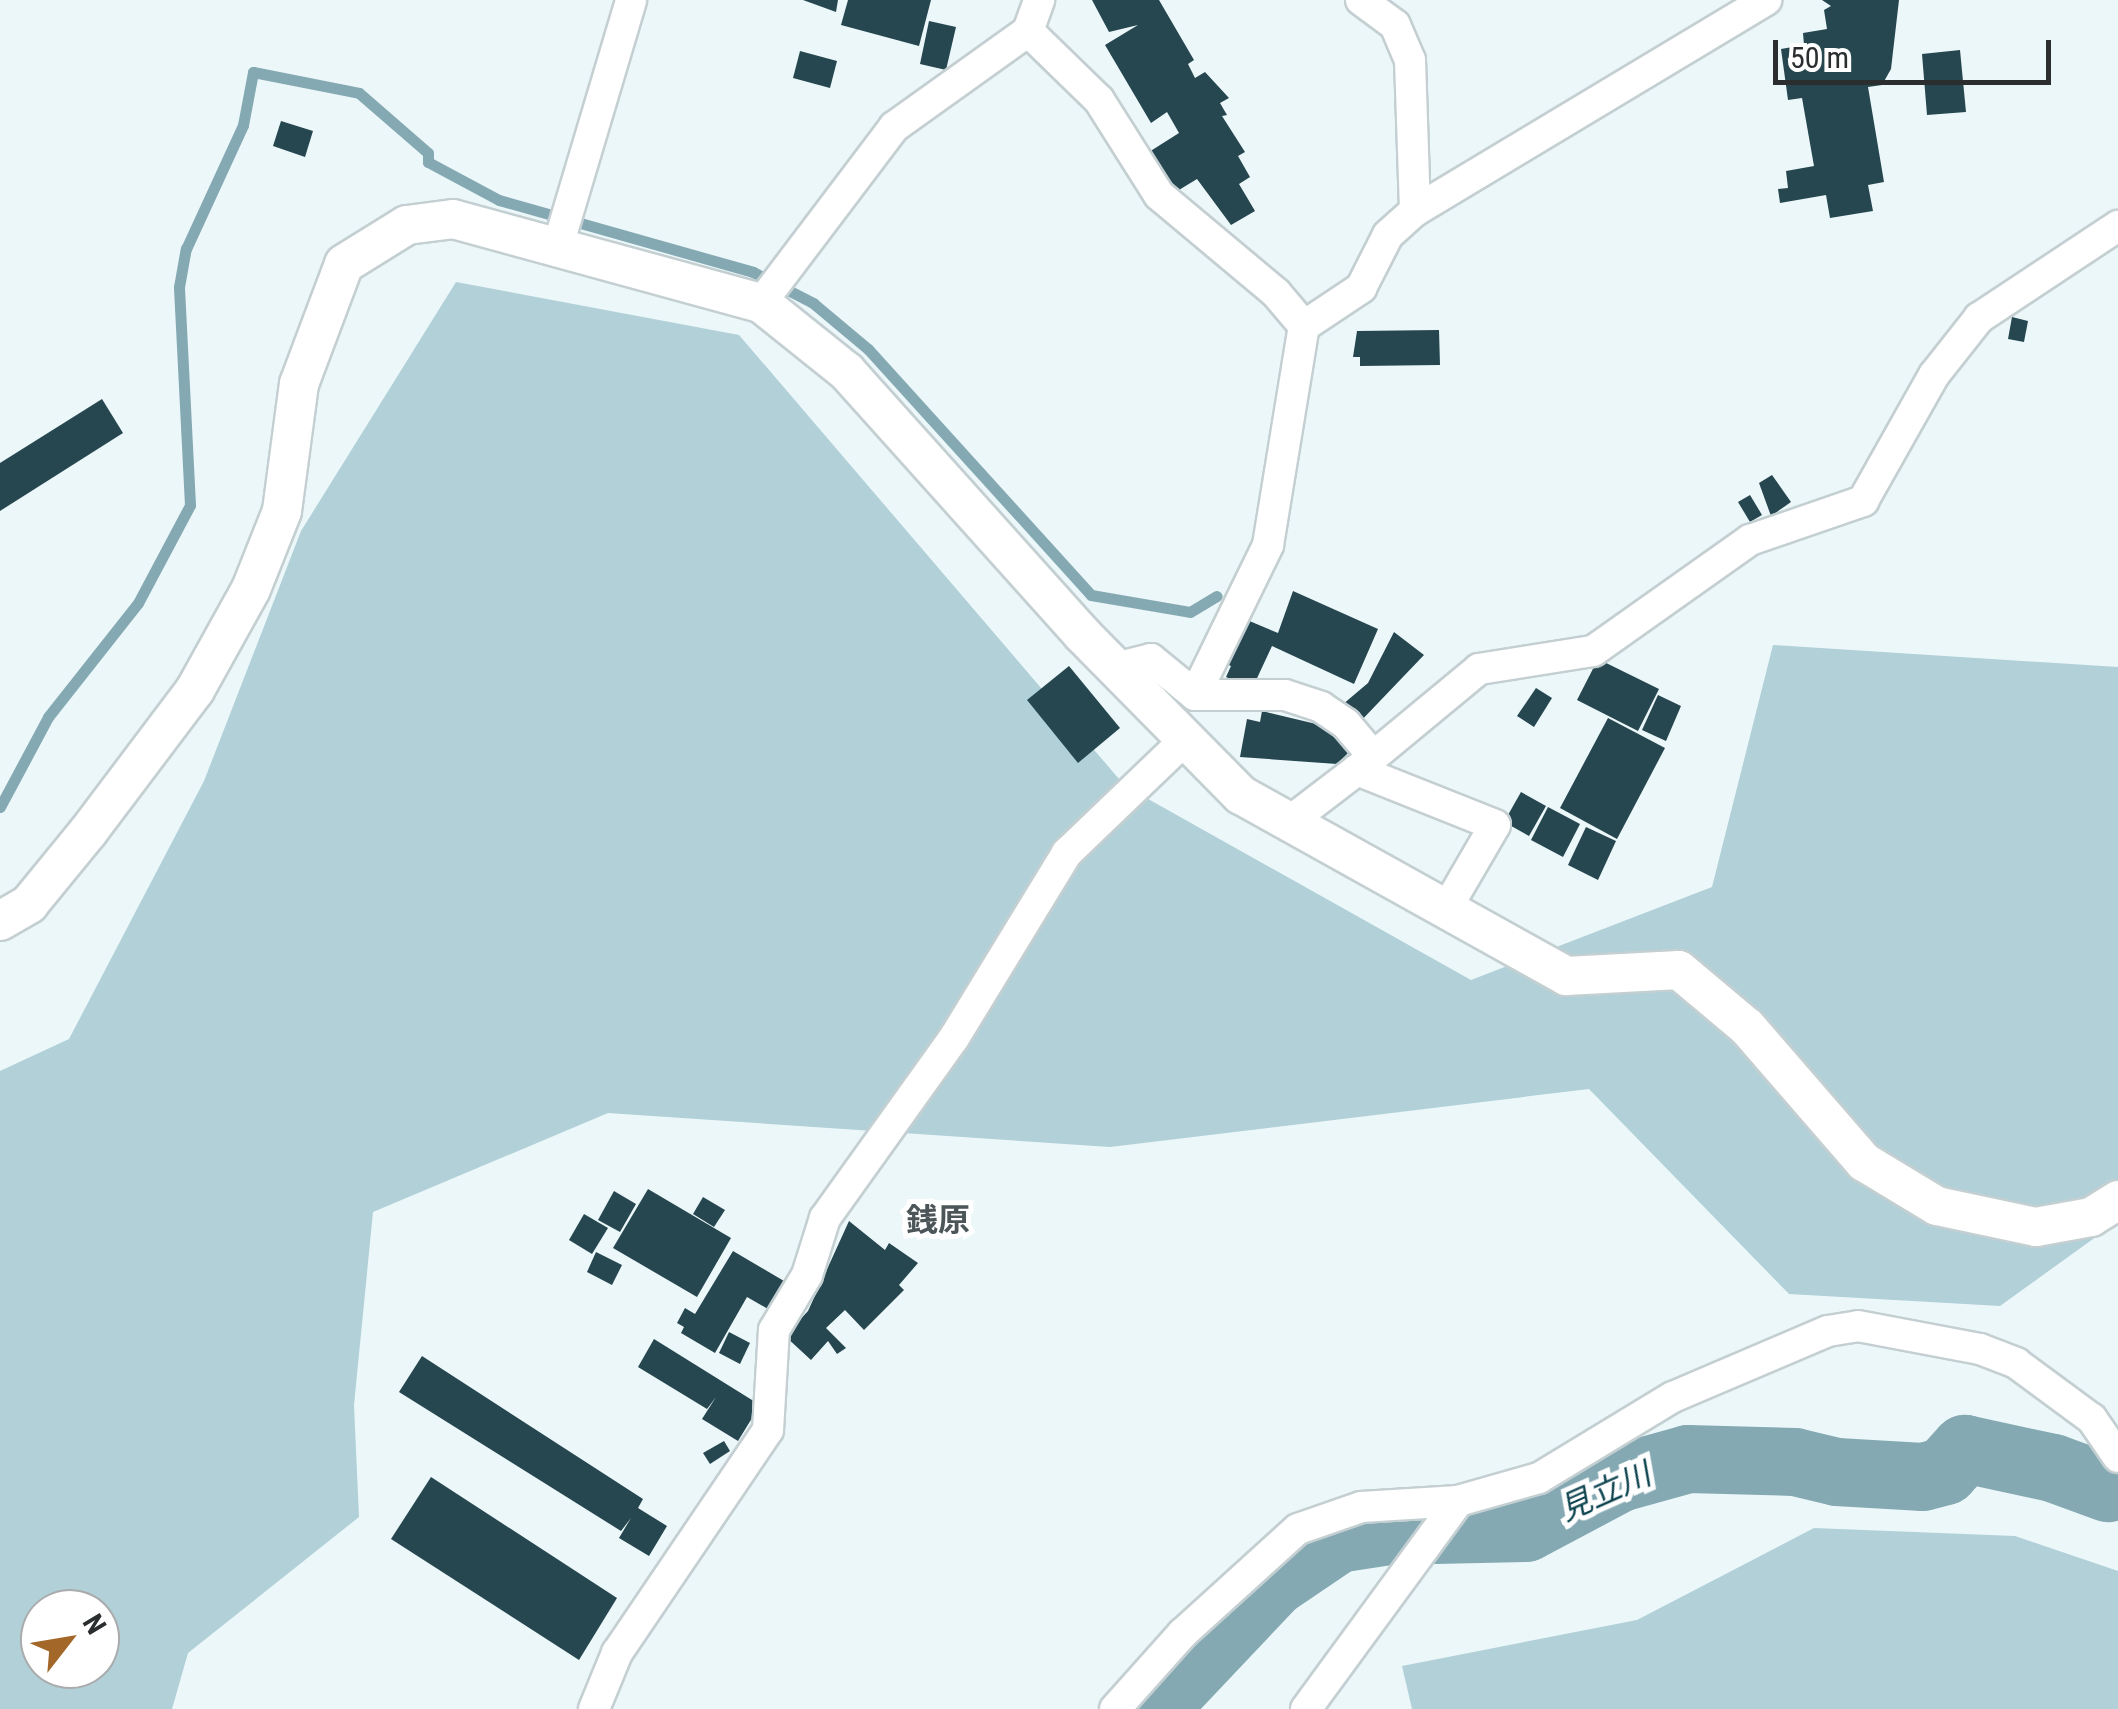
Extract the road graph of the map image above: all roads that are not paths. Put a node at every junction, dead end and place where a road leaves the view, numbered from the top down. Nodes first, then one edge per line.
1 (631, 0) edge
2 (1039, 0) edge
3 (1361, 0) edge
4 (1766, 0) edge
5 (1028, 32) junction
6 (1414, 211) junction
7 (2118, 226) edge
8 (556, 249) junction
9 (761, 302) junction
10 (1304, 326) junction
11 (1114, 668) junction
12 (1195, 694) junction
13 (1185, 740) junction
14 (1364, 763) junction
15 (1289, 822) junction
16 (1445, 910) junction
17 (0, 921) edge
18 (2118, 1200) edge
19 (2118, 1457) edge
20 (1441, 1524) junction
21 (594, 1709) edge
22 (1114, 1709) edge
23 (1306, 1709) edge

1 - 8 street
2 - 5 street
3 - 6 street
4 - 6 street
5 - 9 street
5 - 10 street
6 - 10 street
7 - 14 street
8 - 9 street
8 - 17 street
9 - 11 street
10 - 12 street
11 - 12 street
11 - 13 street
12 - 14 street
13 - 15 street
13 - 21 street
14 - 15 street
14 - 16 street
15 - 16 street
16 - 18 street
19 - 20 street
20 - 22 street
20 - 23 street

